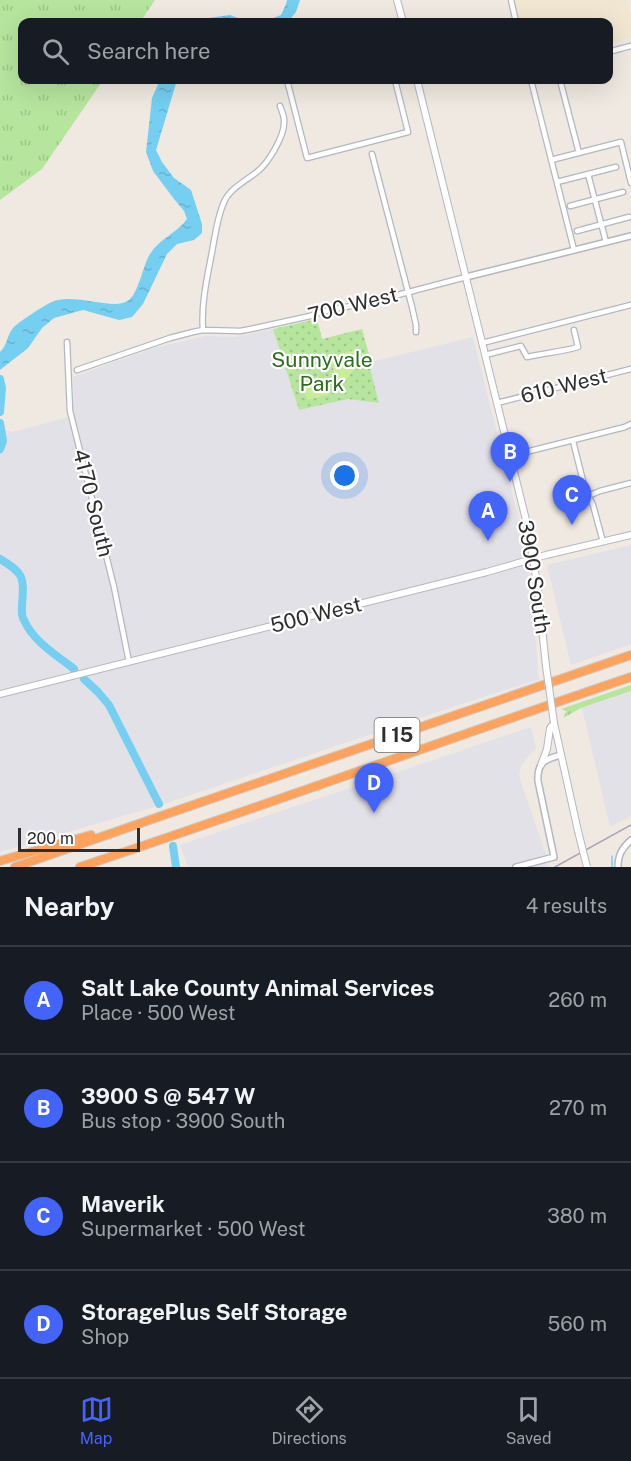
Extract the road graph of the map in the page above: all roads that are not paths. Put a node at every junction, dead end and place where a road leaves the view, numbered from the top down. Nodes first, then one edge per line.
1 (397, 0) edge
2 (511, 0) edge
3 (402, 18) edge
4 (515, 18) edge
5 (631, 46) edge
6 (613, 51) edge
7 (288, 84) edge
8 (396, 84) edge
9 (418, 84) edge
10 (532, 84) edge
11 (561, 84) edge
12 (280, 106) dead end
13 (579, 153) junction
14 (372, 154) dead end
15 (551, 160) junction
16 (616, 167) dead end
17 (588, 174) junction
18 (557, 182) junction
19 (631, 183) edge
20 (623, 192) dead end
21 (595, 199) junction
22 (570, 206) dead end
23 (629, 217) dead end
24 (601, 224) junction
25 (577, 231) dead end
26 (631, 236) edge
27 (606, 242) junction
28 (574, 250) junction
29 (466, 277) junction
30 (408, 292) junction
31 (631, 305) edge
32 (203, 330) junction
33 (574, 330) dead end
34 (416, 332) dead end
35 (67, 342) dead end
36 (482, 343) junction
37 (485, 355) junction
38 (631, 369) edge
39 (77, 370) dead end
40 (497, 403) junction
41 (631, 424) edge
42 (573, 441) junction
43 (510, 456) junction
44 (631, 483) edge
45 (588, 496) junction
46 (631, 535) edge
47 (603, 542) junction
48 (534, 559) junction
49 (631, 655) edge
50 (129, 662) junction
51 (631, 677) edge
52 (0, 694) edge
53 (554, 723) junction
54 (561, 755) junction
55 (540, 765) junction
56 (164, 815) junction
57 (173, 836) junction
58 (631, 840) edge
59 (0, 861) edge
60 (15, 867) edge
61 (80, 867) edge
62 (95, 867) edge
63 (516, 867) edge
64 (586, 867) edge
65 (618, 867) edge

1 - 3 main road
2 - 4 street
5 - 6 street
7 - 8 street
9 - 29 main road, 3900 South
10 - 15 street
11 - 13 street
12 - 32 street
13 - 15 street
13 - 19 street
14 - 30 street
15 - 18 street
16 - 17 street
17 - 18 street
17 - 21 street
18 - 28 street
20 - 21 street
21 - 22 street
21 - 24 street
23 - 24 street
24 - 25 street
24 - 27 street
26 - 27 street, 700 West
27 - 28 street, 700 West
28 - 29 street, 700 West
29 - 30 street, 700 West
29 - 36 main road, 3900 South
30 - 32 street, 700 West
30 - 34 street
31 - 36 street
32 - 39 street, 700 West
33 - 37 street
35 - 50 street, 4170 South
36 - 37 main road, 3900 South
37 - 40 main road, 3900 South
38 - 40 street, 610 West
40 - 43 main road, 3900 South
41 - 42 street
42 - 43 street
42 - 45 street
43 - 48 main road, 3900 South
44 - 45 street
45 - 47 street
46 - 47 main road, 500 West
47 - 48 main road, 500 West
48 - 50 main road, 500 West
48 - 53 main road, 3900 South, bridge
49 - 56 highway, I 15
50 - 52 main road, 500 West
51 - 57 highway, I 15
53 - 54 main road, 3900 South
53 - 55 main road
54 - 55 street
54 - 64 main road, 3900 South, bridge
55 - 63 street
56 - 59 highway
56 - 60 highway, I 15
57 - 61 highway, I 15
57 - 62 highway
58 - 65 street

